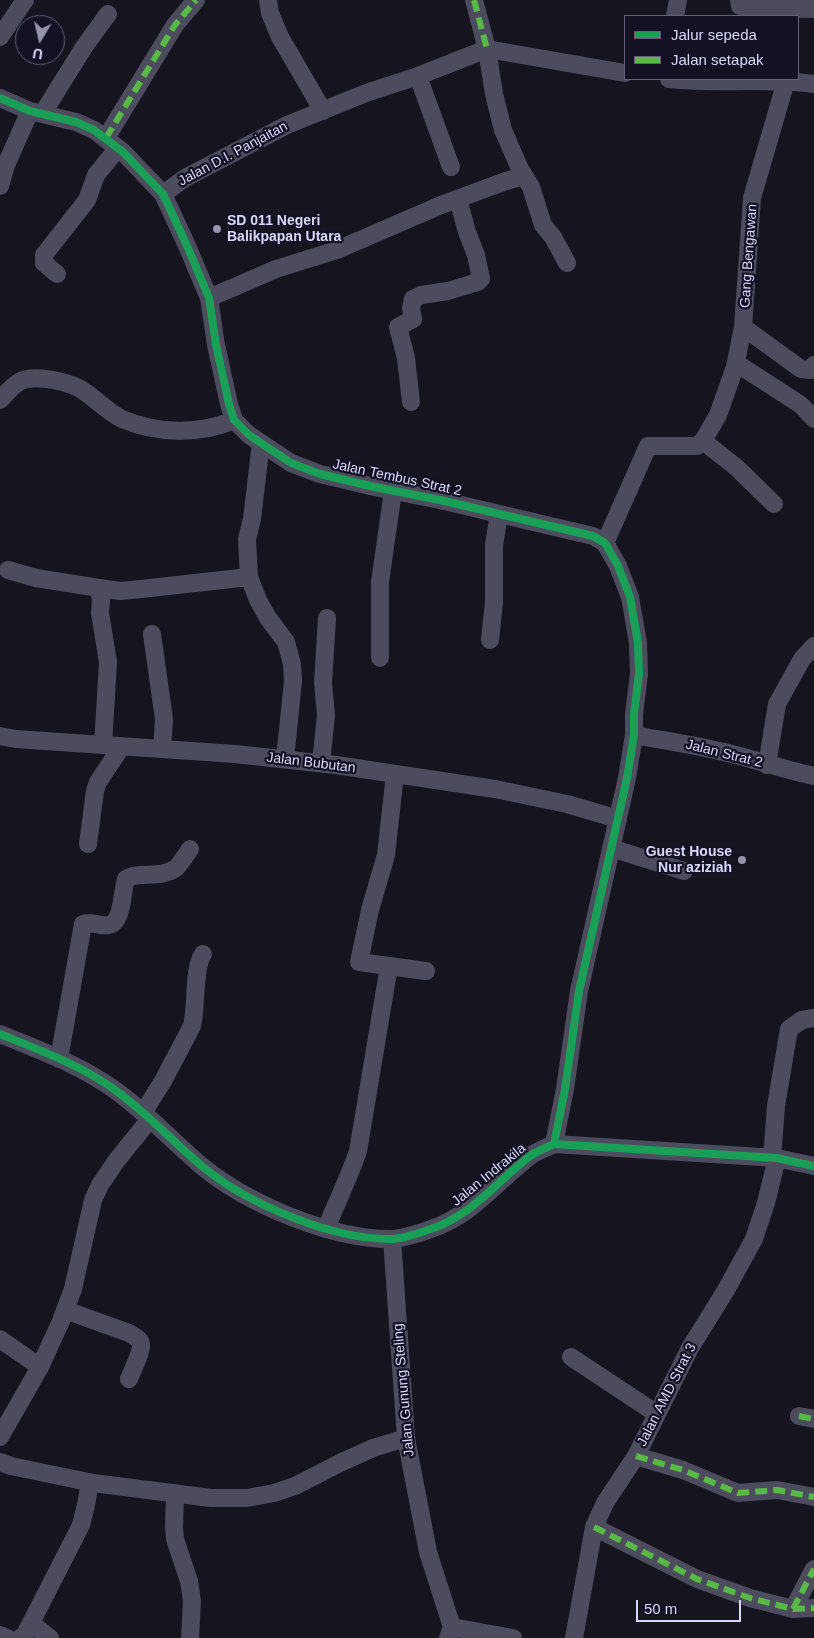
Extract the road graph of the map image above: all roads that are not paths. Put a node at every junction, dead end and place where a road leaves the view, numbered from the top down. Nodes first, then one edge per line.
1 (25, 0) edge
2 (196, 0) edge
3 (268, 0) edge
4 (474, 0) edge
5 (678, 0) edge
6 (739, 0) edge
7 (814, 10) edge
8 (108, 14) dead end
9 (675, 15) edge
10 (0, 37) edge
11 (486, 49) junction
12 (624, 73) edge
13 (418, 76) junction
14 (680, 80) edge
15 (786, 81) junction
16 (814, 84) edge
17 (0, 98) edge
18 (323, 111) junction
19 (37, 112) junction
20 (112, 143) junction
21 (451, 167) dead end
22 (524, 176) junction
23 (0, 186) edge
24 (162, 194) junction
25 (458, 199) junction
26 (567, 263) dead end
27 (57, 274) dead end
28 (209, 298) junction
29 (743, 327) junction
30 (736, 363) junction
31 (814, 364) edge
32 (0, 400) edge
33 (411, 402) dead end
34 (810, 408) edge
35 (234, 420) junction
36 (707, 435) junction
37 (261, 443) junction
38 (393, 491) junction
39 (774, 504) dead end
40 (499, 514) junction
41 (605, 543) junction
42 (8, 570) dead end
43 (249, 577) junction
44 (99, 588) junction
45 (327, 618) dead end
46 (152, 634) dead end
47 (490, 640) dead end
48 (814, 646) edge
49 (380, 658) dead end
50 (634, 735) junction
51 (0, 737) edge
52 (103, 745) junction
53 (122, 746) junction
54 (162, 749) junction
55 (286, 759) junction
56 (321, 763) junction
57 (767, 765) junction
58 (395, 774) junction
59 (814, 776) edge
60 (618, 820) junction
61 (88, 844) dead end
62 (612, 848) junction
63 (190, 849) dead end
64 (684, 871) dead end
65 (203, 954) dead end
66 (389, 966) junction
67 (426, 971) dead end
68 (814, 1018) edge
69 (0, 1034) edge
70 (60, 1059) junction
71 (147, 1116) junction
72 (554, 1144) junction
73 (774, 1158) junction
74 (814, 1166) edge
75 (326, 1229) junction
76 (392, 1239) junction
77 (65, 1310) junction
78 (0, 1339) edge
79 (571, 1357) dead end
80 (40, 1367) junction
81 (129, 1379) dead end
82 (657, 1414) junction
83 (0, 1437) edge
84 (406, 1438) junction
85 (636, 1456) junction
86 (0, 1462) edge
87 (90, 1482) junction
88 (175, 1494) junction
89 (814, 1497) edge
90 (594, 1528) junction
91 (814, 1569) edge
92 (814, 1608) edge
93 (793, 1609) junction
94 (31, 1623) junction
95 (450, 1632) edge
96 (0, 1636) edge
97 (7, 1638) edge
98 (20, 1638) edge
99 (50, 1638) edge
100 (190, 1638) edge
101 (513, 1638) edge
102 (574, 1638) edge

1 - 10 street
2 - 20 street
3 - 18 street
4 - 11 street
5 - 9 street
6 - 7 street
8 - 19 street
11 - 12 street
11 - 13 street, Jalan D.I. Panjaitan
11 - 22 street
13 - 18 street, Jalan D.I. Panjaitan
13 - 21 street
14 - 15 street
15 - 16 street
15 - 29 street, Gang Bengawan
17 - 19 street, Jalan D.I. Panjaitan
18 - 24 street, Jalan D.I. Panjaitan
19 - 20 street, Jalan D.I. Panjaitan
19 - 23 street
20 - 24 street, Jalan D.I. Panjaitan
20 - 27 street
22 - 25 street
22 - 26 street
24 - 28 street
25 - 28 street
25 - 33 street
28 - 35 street
29 - 30 street, Gang Bengawan
29 - 31 street
30 - 34 street
30 - 36 street, Gang Bengawan
32 - 35 street
35 - 37 street, Jalan Tembus Strat 2
36 - 39 street
36 - 41 street
37 - 38 street, Jalan Tembus Strat 2
37 - 43 street
38 - 40 street, Jalan Tembus Strat 2
38 - 49 street
40 - 41 street, Jalan Tembus Strat 2
40 - 47 street
41 - 50 street
42 - 44 street
43 - 44 street
43 - 55 street
44 - 52 street
45 - 56 street
46 - 54 street
48 - 57 street
50 - 57 street, Jalan Strat 2
50 - 60 street
51 - 52 street, Jalan Bubutan
52 - 53 street, Jalan Bubutan
53 - 54 street, Jalan Bubutan
53 - 61 street
54 - 55 street, Jalan Bubutan
55 - 56 street, Jalan Bubutan
56 - 58 street, Jalan Bubutan
57 - 59 street, Jalan Strat 2
58 - 60 street, Jalan Bubutan
58 - 66 street
60 - 62 street
62 - 64 street
62 - 72 street
63 - 70 street
65 - 71 street
66 - 67 street
66 - 75 street
68 - 73 street, Jalan AMD Strat 3
69 - 70 street, Jalan Indrakila
70 - 71 street, Jalan Indrakila
71 - 75 street, Jalan Indrakila
71 - 77 street
72 - 73 street, Jalan Indrakila
72 - 76 street, Jalan Indrakila
73 - 74 street, Jalan Indrakila
73 - 82 street, Jalan AMD Strat 3
75 - 76 street, Jalan Indrakila
76 - 84 street, Jalan Gunung Steling
77 - 80 street
77 - 81 street
78 - 80 street
79 - 82 street
80 - 83 street
82 - 85 street, Jalan AMD Strat 3
84 - 88 street
84 - 95 street, Jalan Gunung Steling
85 - 89 street
85 - 90 street, Jalan AMD Strat 3
86 - 87 street
87 - 88 street
87 - 94 street
88 - 100 street
90 - 93 street
90 - 102 street, Jalan AMD Strat 3
91 - 93 street
92 - 93 street
94 - 98 street
94 - 99 street
95 - 101 street, Jalan Gunung Steling
96 - 97 street

